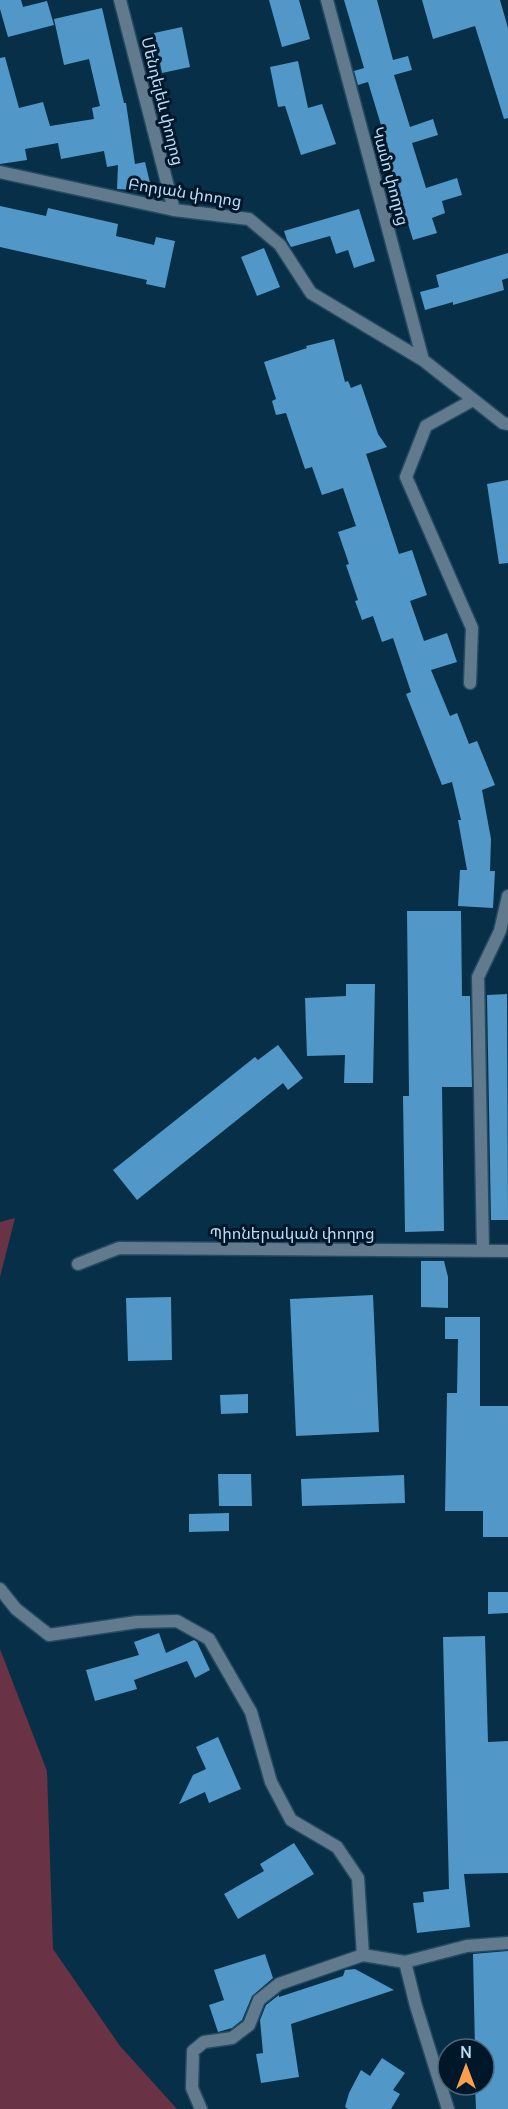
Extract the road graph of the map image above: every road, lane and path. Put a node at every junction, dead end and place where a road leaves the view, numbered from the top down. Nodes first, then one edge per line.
1 (120, 0) edge
2 (327, 0) edge
3 (0, 172) edge
4 (174, 210) junction
5 (423, 360) junction
6 (473, 400) junction
7 (508, 424) edge
8 (470, 683) dead end
9 (508, 896) edge
10 (483, 1251) junction
11 (508, 1251) edge
12 (78, 1264) dead end
13 (0, 1589) edge
14 (508, 1944) edge
15 (363, 1955) junction
16 (405, 1962) junction
17 (201, 2109) edge
18 (448, 2109) edge

1 - 4 street, Մենդելեև փողոց
2 - 5 street, Կամո փողոց
3 - 4 street, Բորյան փողոց
4 - 5 street, Բորյան փողոց
5 - 6 street, Բորյան փողոց
6 - 7 street, Բորյան փողոց
6 - 8 street
9 - 10 street
10 - 11 street, Պիոներական փողոց
10 - 12 street, Պիոներական փողոց
13 - 15 street
14 - 16 street
15 - 16 street
15 - 17 street
16 - 18 street

